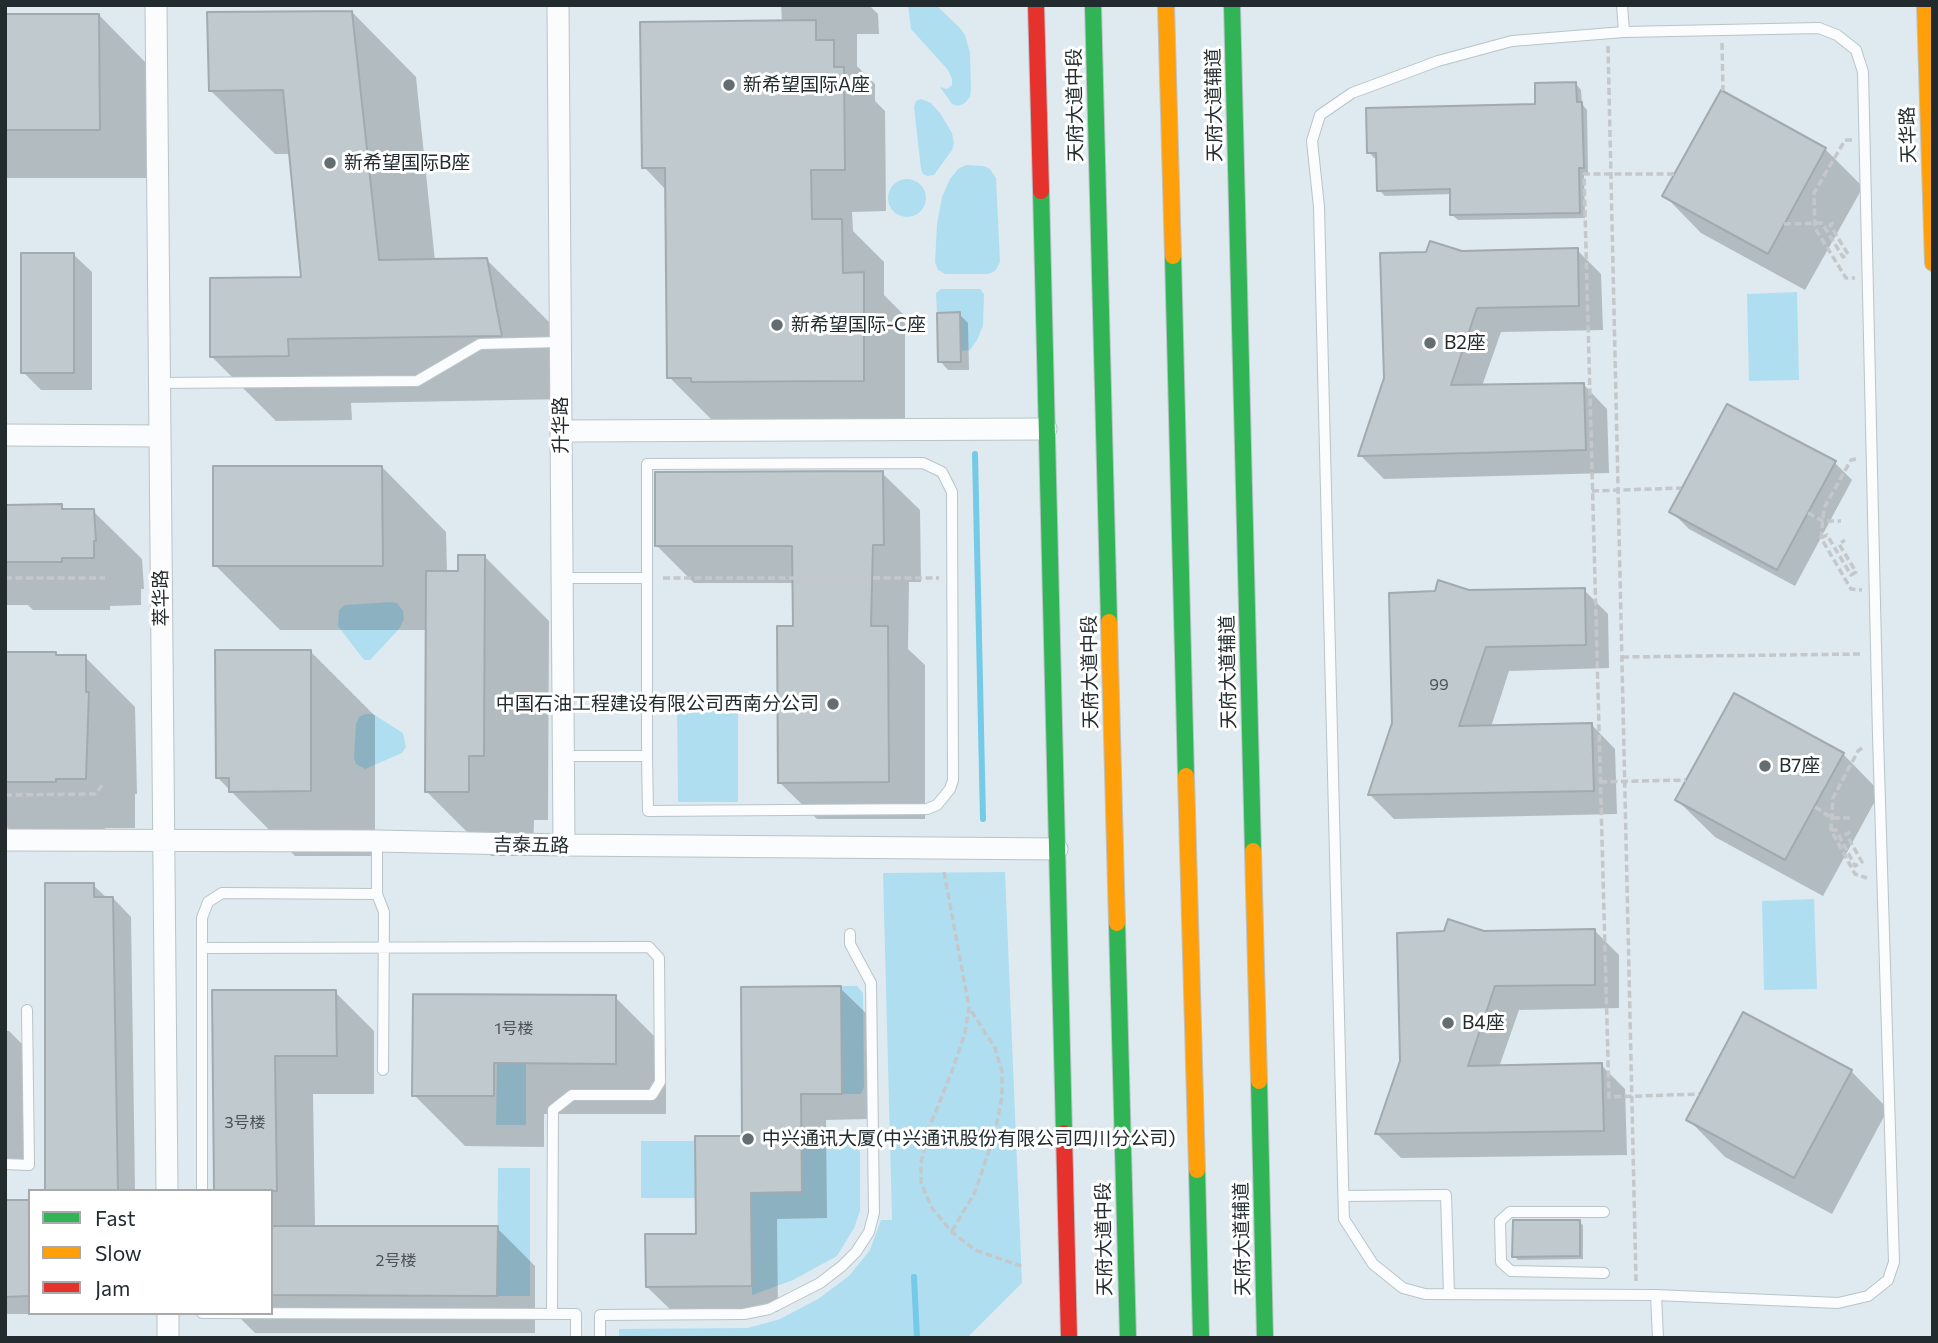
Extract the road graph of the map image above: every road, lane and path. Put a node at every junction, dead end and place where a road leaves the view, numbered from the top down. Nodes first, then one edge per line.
1 (156, 5) edge
2 (558, 5) edge
3 (1036, 5) edge
4 (1093, 5) edge
5 (1166, 5) edge
6 (1232, 5) edge
7 (1622, 5) edge
8 (1925, 5) edge
9 (1624, 32) junction
10 (1608, 34) junction
11 (1722, 54) dead end
12 (1723, 91) dead end
13 (1865, 140) junction
14 (1674, 174) dead end
15 (1836, 220) dead end
16 (1815, 223) junction
17 (1784, 224) dead end
18 (1933, 263) edge
19 (1867, 278) junction
20 (560, 342) junction
21 (160, 383) junction
22 (1046, 429) junction
23 (561, 431) junction
24 (5, 435) edge
25 (160, 436) junction
26 (1871, 455) junction
27 (1681, 488) dead end
28 (1592, 491) junction
29 (1808, 513) dead end
30 (1823, 521) junction
31 (1841, 521) dead end
32 (1821, 538) junction
33 (1845, 540) dead end
34 (5, 578) edge
35 (105, 578) dead end
36 (562, 578) junction
37 (647, 578) junction
38 (952, 578) junction
39 (1874, 591) junction
40 (1876, 654) junction
41 (1622, 657) junction
42 (1878, 736) junction
43 (647, 756) junction
44 (563, 757) junction
45 (1686, 780) dead end
46 (1600, 782) junction
47 (104, 783) dead end
48 (5, 795) edge
49 (1815, 807) dead end
50 (1832, 818) junction
51 (1850, 818) dead end
52 (1831, 830) junction
53 (1850, 832) dead end
54 (5, 840) edge
55 (163, 841) junction
56 (377, 841) junction
57 (564, 845) junction
58 (1057, 849) junction
59 (944, 872) dead end
60 (1882, 884) junction
61 (377, 894) junction
62 (850, 934) dead end
63 (201, 948) junction
64 (385, 948) junction
65 (968, 1007) junction
66 (27, 1010) dead end
67 (383, 1070) dead end
68 (1699, 1094) dead end
69 (5, 1164) edge
70 (167, 1189) edge
71 (202, 1189) edge
72 (1344, 1196) junction
73 (1604, 1212) dead end
74 (952, 1232) junction
75 (1021, 1266) dead end
76 (1604, 1273) dead end
77 (1449, 1294) junction
78 (1636, 1294) junction
79 (1656, 1295) junction
80 (273, 1313) edge
81 (552, 1314) junction
82 (168, 1315) edge
83 (168, 1338) edge
84 (576, 1338) edge
85 (600, 1338) edge
86 (1069, 1338) edge
87 (1128, 1338) edge
88 (1201, 1338) edge
89 (1265, 1338) edge
90 (1658, 1338) edge

1 - 21 street, 萃华路
2 - 20 street, 升华路
3 - 22 street
4 - 87 street, 天府大道中段
5 - 88 street
6 - 89 street, 天府大道辅道
7 - 9 lane
8 - 18 street, 天华路
9 - 10 lane
9 - 13 lane
10 - 41 path
10 - 72 lane
11 - 12 path
13 - 16 path
13 - 19 lane
14 - 28 path, bridge
15 - 16 path
16 - 17 path
16 - 19 path
19 - 26 lane
20 - 21 lane
20 - 23 street, 升华路
21 - 25 street, 萃华路
22 - 23 street
22 - 58 street
23 - 36 street, 升华路
24 - 25 street
25 - 55 street, 萃华路
26 - 30 path
26 - 39 lane
27 - 28 path, bridge
28 - 46 path, bridge
29 - 30 path
30 - 31 path
30 - 32 path
32 - 33 path
32 - 39 path
34 - 35 path
36 - 37 lane
36 - 44 street, 升华路
37 - 38 path
37 - 38 lane
37 - 43 lane
38 - 43 lane
39 - 40 lane
40 - 41 path
40 - 42 lane
41 - 78 path
42 - 50 path
42 - 60 lane
43 - 44 lane
44 - 57 street, 升华路
45 - 46 path, bridge
46 - 68 path, bridge
47 - 48 path
49 - 50 path
50 - 51 path
50 - 52 path
52 - 53 path
52 - 60 path
54 - 55 street, 吉泰五路
55 - 56 street, 吉泰五路
55 - 70 street, 萃华路
56 - 57 street, 吉泰五路
56 - 61 lane
57 - 58 street, 吉泰五路
58 - 86 street
59 - 65 path
60 - 79 lane
61 - 63 lane
61 - 64 lane
62 - 85 lane
63 - 64 lane
63 - 71 lane
64 - 67 lane
64 - 81 lane
65 - 74 path
65 - 74 path
66 - 69 lane
72 - 77 lane
72 - 77 lane
73 - 76 lane
74 - 75 path
77 - 78 lane
78 - 79 lane
79 - 90 lane
80 - 81 lane
81 - 84 lane
82 - 83 street

